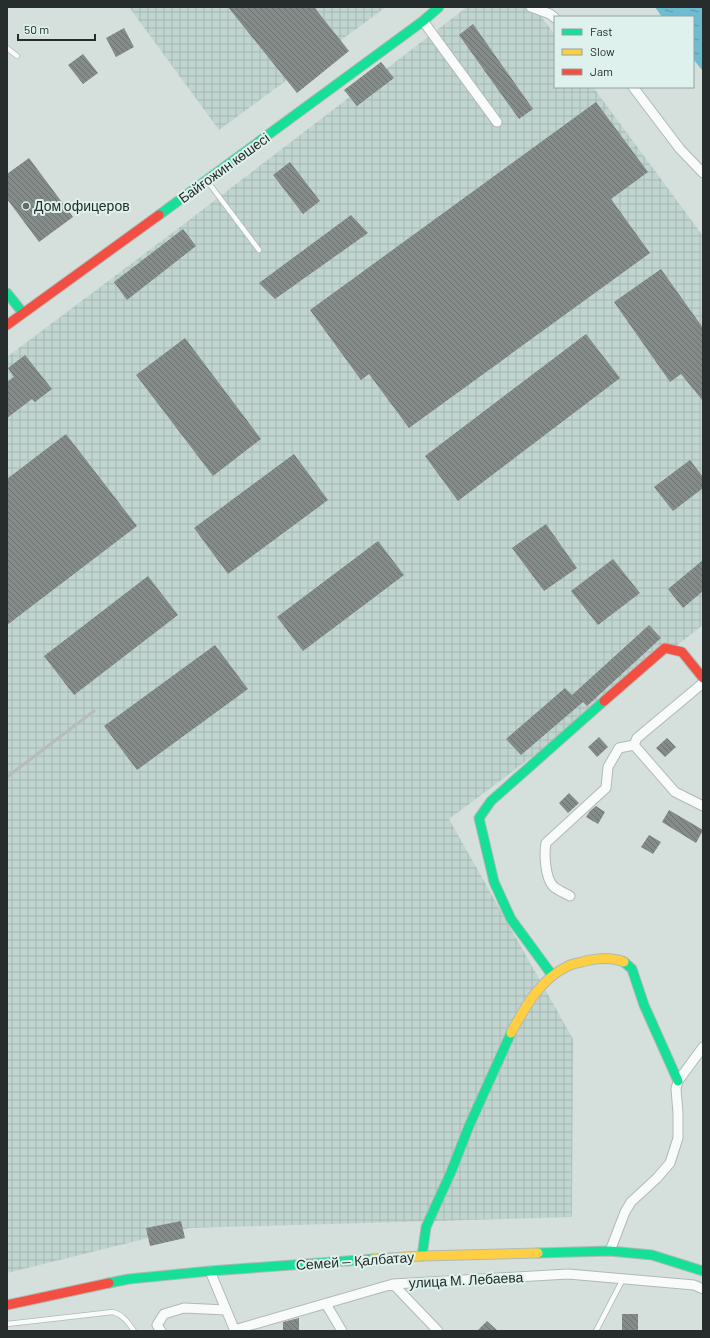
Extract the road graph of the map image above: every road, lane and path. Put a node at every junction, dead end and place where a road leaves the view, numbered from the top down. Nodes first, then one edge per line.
1 (439, 7) edge
2 (531, 7) edge
3 (554, 17) edge
4 (423, 21) junction
5 (7, 48) edge
6 (17, 56) dead end
7 (634, 88) edge
8 (496, 122) dead end
9 (703, 173) edge
10 (207, 181) junction
11 (259, 250) dead end
12 (7, 293) edge
13 (22, 313) junction
14 (7, 325) edge
15 (703, 678) edge
16 (703, 683) edge
17 (634, 745) junction
18 (703, 806) edge
19 (570, 896) dead end
20 (552, 975) junction
21 (703, 1047) edge
22 (678, 1081) junction
23 (610, 1251) junction
24 (422, 1256) junction
25 (210, 1271) junction
26 (703, 1271) edge
27 (623, 1279) junction
28 (393, 1284) junction
29 (703, 1289) edge
30 (326, 1304) junction
31 (7, 1305) edge
32 (226, 1310) junction
33 (7, 1324) edge
34 (235, 1330) edge
35 (134, 1331) edge
36 (161, 1331) edge
37 (342, 1331) edge
38 (438, 1331) edge
39 (596, 1331) edge

1 - 4 main road, Байғожин көшесі
2 - 3 street
4 - 8 street
4 - 10 main road, Байғожин көшесі
5 - 6 lane
7 - 9 street
10 - 11 lane
10 - 13 main road, Байғожин көшесі
12 - 13 main road
13 - 14 main road, Байғожин көшесі
15 - 20 main road
16 - 17 street
17 - 18 street
17 - 19 street
20 - 22 main road
20 - 24 main road
21 - 22 street
22 - 23 street
23 - 24 main road, Семей — Қалбатау
23 - 26 main road, Семей — Қалбатау
24 - 25 main road, Семей — Қалбатау
25 - 31 main road, Семей — Қалбатау
25 - 32 street
27 - 28 street, улица М. Лебаева
27 - 29 street, улица М. Лебаева
27 - 39 lane
28 - 30 street, улица М. Лебаева
28 - 38 street
30 - 34 street, улица М. Лебаева
30 - 37 street
32 - 34 street
32 - 36 street
33 - 35 lane

